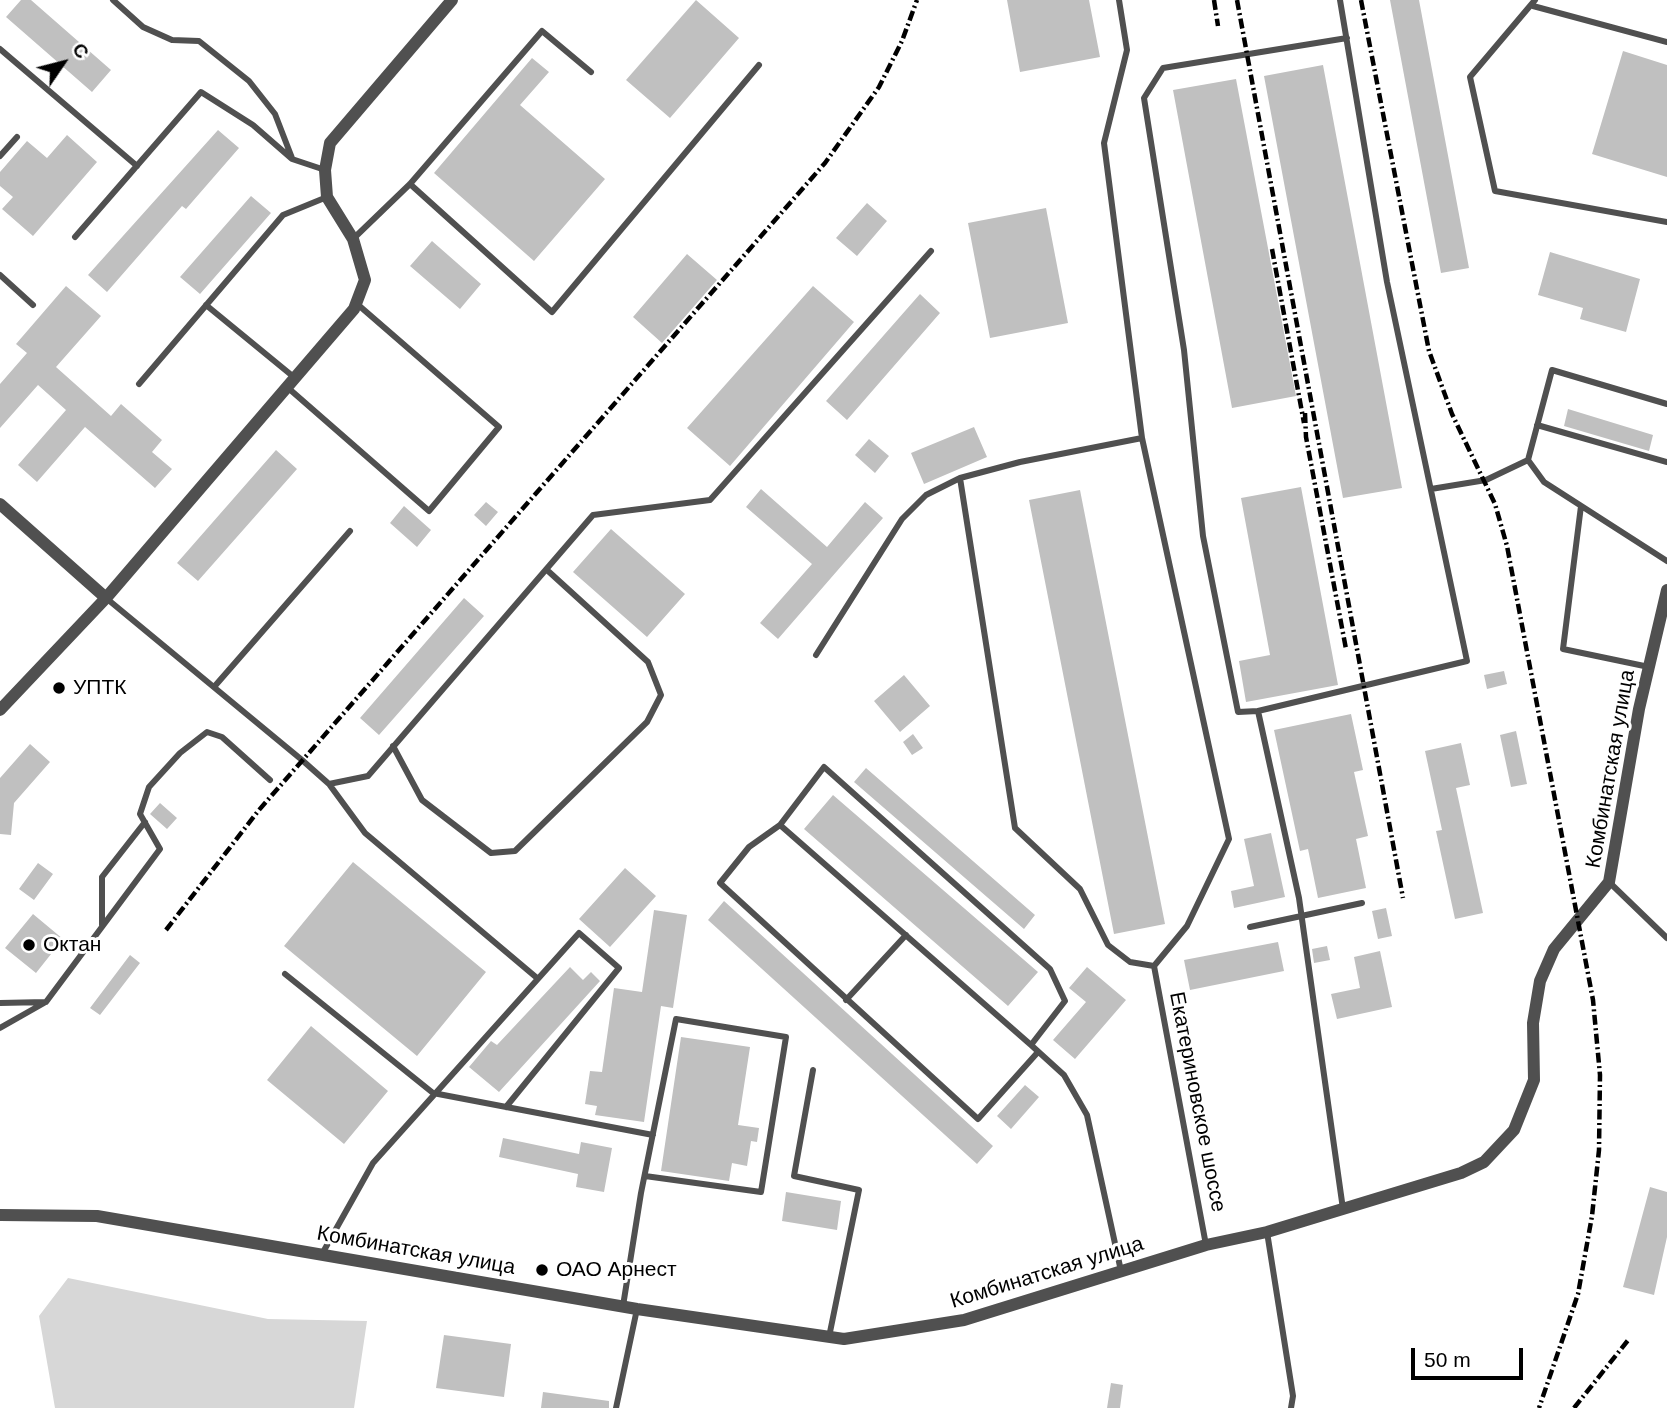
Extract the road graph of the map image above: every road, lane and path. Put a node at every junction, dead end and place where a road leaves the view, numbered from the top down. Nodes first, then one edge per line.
1 (113, 0) edge
2 (452, 0) edge
3 (1119, 0) edge
4 (1340, 0) edge
5 (1534, 3) edge
6 (1347, 38) junction
7 (1667, 42) edge
8 (0, 49) edge
9 (760, 65) dead end
10 (591, 72) dead end
11 (17, 137) dead end
12 (0, 156) edge
13 (292, 159) junction
14 (137, 166) junction
15 (326, 170) junction
16 (410, 184) junction
17 (327, 197) junction
18 (1667, 222) edge
19 (75, 237) dead end
20 (353, 239) junction
21 (931, 251) dead end
22 (0, 275) edge
23 (356, 303) junction
24 (33, 305) dead end
25 (206, 305) junction
26 (291, 383) junction
27 (139, 384) dead end
28 (1667, 404) edge
29 (1537, 425) junction
30 (1142, 438) junction
31 (1528, 460) junction
32 (1667, 462) edge
33 (960, 478) junction
34 (1431, 489) junction
35 (0, 504) edge
36 (1581, 506) junction
37 (350, 531) dead end
38 (1667, 561) edge
39 (547, 570) junction
40 (1667, 590) edge
41 (106, 598) junction
42 (816, 655) dead end
43 (1649, 667) junction
44 (214, 687) junction
45 (0, 710) edge
46 (1258, 711) junction
47 (393, 746) junction
48 (270, 780) dead end
49 (329, 784) junction
50 (145, 822) junction
51 (780, 825) junction
52 (1609, 882) junction
53 (1362, 903) dead end
54 (1302, 917) junction
55 (103, 926) junction
56 (1250, 927) dead end
57 (906, 935) junction
58 (1667, 938) edge
59 (1154, 965) junction
60 (285, 974) dead end
61 (537, 978) junction
62 (846, 1000) junction
63 (46, 1002) junction
64 (0, 1003) edge
65 (0, 1028) edge
66 (1031, 1045) junction
67 (1038, 1052) junction
68 (813, 1070) dead end
69 (433, 1093) junction
70 (506, 1107) junction
71 (653, 1136) junction
72 (645, 1176) junction
73 (1343, 1209) junction
74 (0, 1215) edge
75 (1267, 1232) junction
76 (1206, 1245) junction
77 (321, 1254) junction
78 (1121, 1271) junction
79 (623, 1306) junction
80 (637, 1309) junction
81 (829, 1337) junction
82 (616, 1408) edge
83 (1291, 1408) edge

1 - 13 lane
2 - 15 street
3 - 30 lane
4 - 6 lane
5 - 7 lane
5 - 18 lane
6 - 34 lane
6 - 46 lane
8 - 14 lane
9 - 16 lane
10 - 16 lane
11 - 12 lane
13 - 14 lane
13 - 15 lane
14 - 19 lane
15 - 17 street
16 - 20 lane
17 - 20 street
17 - 25 lane
20 - 23 street
21 - 39 lane
22 - 24 lane
23 - 26 street
23 - 26 lane
25 - 26 lane
25 - 27 lane
26 - 41 street
28 - 29 lane
29 - 31 lane
29 - 32 lane
30 - 33 lane
30 - 59 lane
31 - 34 lane
31 - 36 lane
33 - 42 lane
33 - 59 lane
34 - 46 lane
35 - 41 street
36 - 38 lane
36 - 43 lane
37 - 44 lane
39 - 47 lane
39 - 47 lane
40 - 43 street, Комбинатская улица
41 - 44 lane
41 - 45 street
43 - 52 street, Комбинатская улица
44 - 49 lane
46 - 54 lane
47 - 49 lane
48 - 50 lane
49 - 61 lane
50 - 55 lane
50 - 55 lane
51 - 57 lane
51 - 62 lane
51 - 66 lane
52 - 58 lane
52 - 73 street, Комбинатская улица
53 - 54 lane
54 - 56 lane
54 - 73 lane
55 - 63 lane
57 - 62 lane
57 - 66 lane
59 - 76 lane, Екатериновское шоссе
60 - 69 lane
61 - 69 lane
61 - 70 lane
62 - 67 lane
63 - 64 lane
63 - 65 lane
66 - 67 lane
67 - 78 lane
68 - 81 lane
69 - 70 lane
69 - 77 lane
70 - 71 lane
71 - 72 lane
71 - 72 lane
72 - 79 lane
73 - 75 street, Комбинатская улица
74 - 77 street, Комбинатская улица
75 - 76 street, Комбинатская улица
75 - 83 lane
76 - 78 street, Комбинатская улица
77 - 79 street, Комбинатская улица
78 - 81 street, Комбинатская улица
79 - 80 street, Комбинатская улица
80 - 81 street, Комбинатская улица
80 - 82 lane

